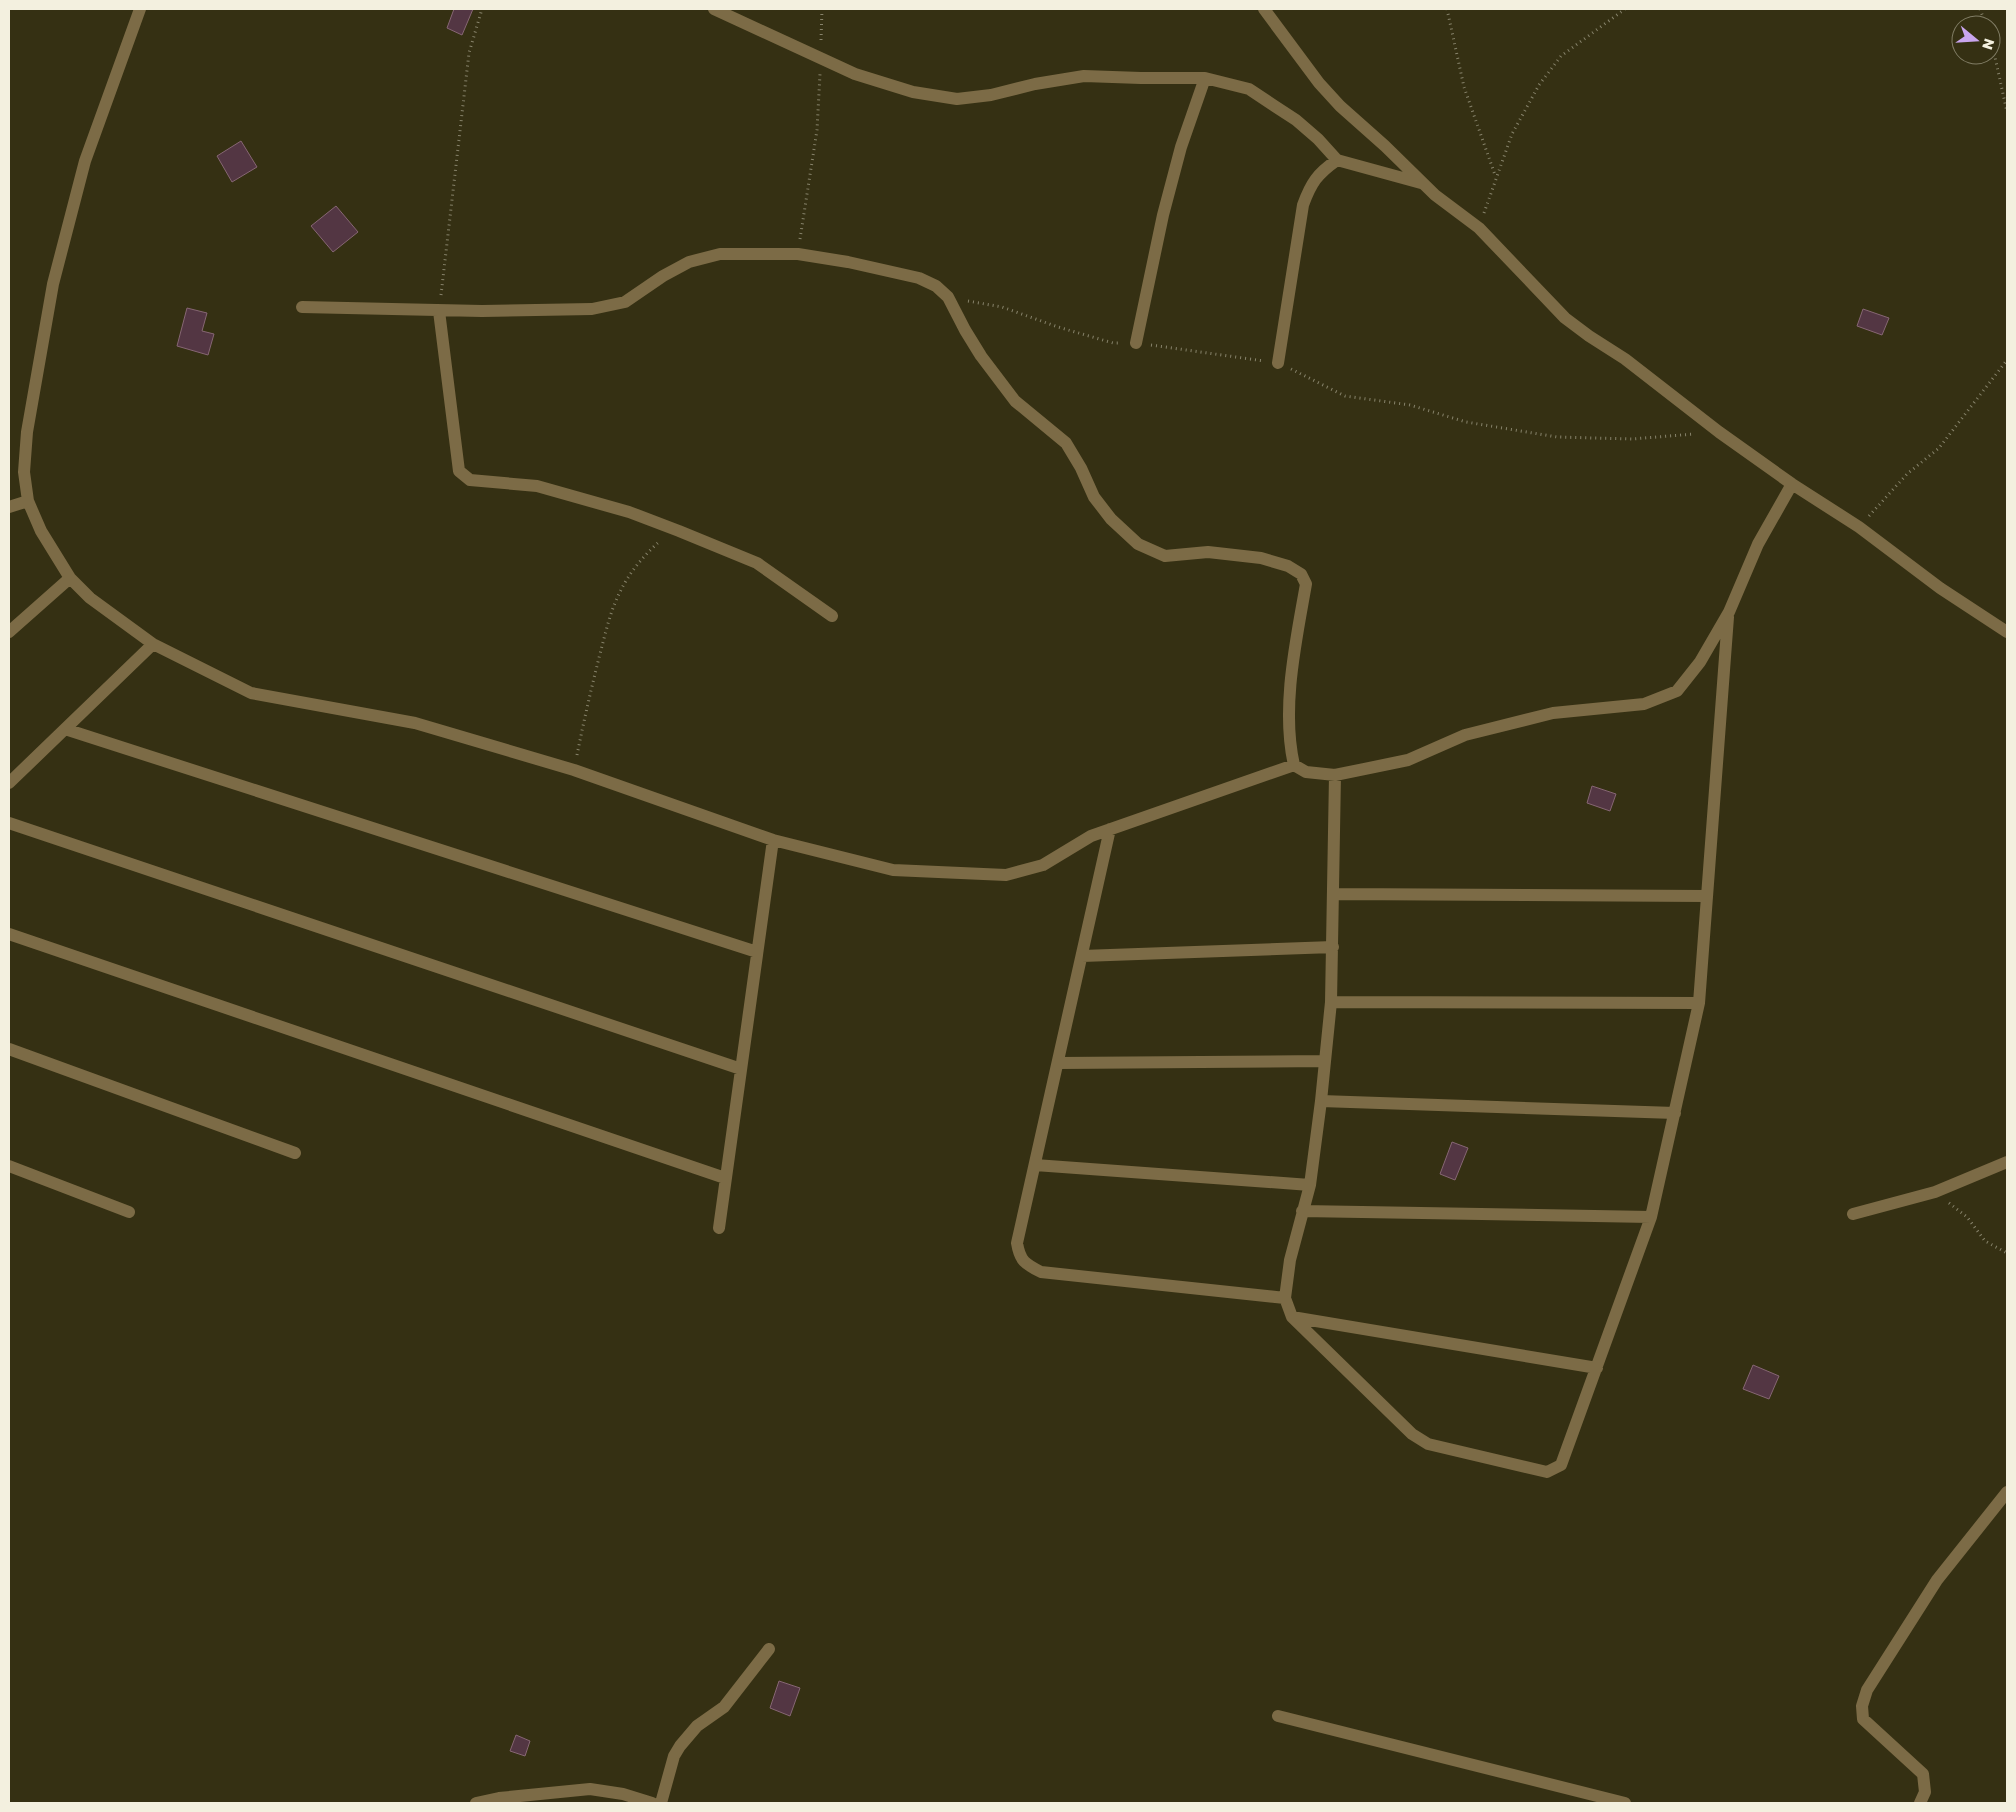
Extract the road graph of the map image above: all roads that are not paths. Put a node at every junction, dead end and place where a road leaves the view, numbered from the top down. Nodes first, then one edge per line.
1 (140, 9) edge
2 (714, 9) edge
3 (1264, 9) edge
4 (1205, 78) junction
5 (1337, 160) junction
6 (1421, 183) junction
7 (302, 307) dead end
8 (439, 310) junction
9 (1136, 342) road end
10 (1278, 363) road end
11 (1792, 484) junction
12 (28, 501) junction
13 (9, 507) edge
14 (70, 578) junction
15 (1728, 612) junction
16 (832, 616) dead end
17 (9, 632) edge
18 (2007, 632) edge
19 (153, 644) junction
20 (65, 729) junction
21 (1294, 764) junction
22 (1335, 775) junction
23 (9, 783) edge
24 (9, 823) edge
25 (1110, 829) junction
26 (773, 840) junction
27 (1334, 894) junction
28 (1706, 896) junction
29 (9, 934) edge
30 (1333, 947) junction
31 (757, 952) junction
32 (1082, 956) junction
33 (1331, 1002) junction
34 (1699, 1003) junction
35 (9, 1049) edge
36 (1325, 1061) junction
37 (1058, 1063) junction
38 (741, 1069) junction
39 (1321, 1101) junction
40 (1674, 1112) junction
41 (295, 1153) dead end
42 (2007, 1162) edge
43 (1035, 1165) junction
44 (9, 1166) edge
45 (726, 1178) junction
46 (1310, 1185) junction
47 (129, 1212) dead end
48 (1302, 1212) junction
49 (1853, 1214) dead end
50 (1651, 1217) junction
51 (718, 1228) dead end
52 (1285, 1298) junction
53 (1292, 1317) junction
54 (1597, 1368) junction
55 (2007, 1492) edge
56 (769, 1649) dead end
57 (1278, 1716) dead end
58 (476, 1803) edge
59 (652, 1803) edge
60 (661, 1803) edge
61 (1625, 1803) edge
62 (1920, 1803) edge

1 - 12 street
2 - 4 street
3 - 6 street
4 - 5 street
4 - 9 street
5 - 6 street
5 - 10 street
6 - 11 street
7 - 8 street
8 - 16 street
8 - 21 street
11 - 15 street
11 - 18 street
12 - 13 street
12 - 14 street
14 - 17 street
14 - 19 street
15 - 22 street
15 - 28 street
19 - 20 street
19 - 26 street
20 - 23 street
20 - 31 street
21 - 22 street
21 - 25 street
22 - 27 street
24 - 38 street
25 - 26 street
25 - 32 street
26 - 31 street
27 - 28 street
27 - 30 street
28 - 34 street
29 - 45 street
30 - 32 street
30 - 33 street
31 - 38 street
32 - 37 street
33 - 34 street
33 - 36 street
34 - 40 street
35 - 41 street
36 - 37 street
36 - 39 street
37 - 43 street
38 - 45 street
39 - 40 street
39 - 46 street
40 - 50 street
42 - 49 street
43 - 46 street
43 - 52 street
44 - 47 street
45 - 51 street
46 - 48 street
48 - 50 street
48 - 52 street
50 - 54 street
52 - 53 street
53 - 54 street
53 - 54 street
55 - 62 street
56 - 60 street
57 - 61 street
58 - 59 street

